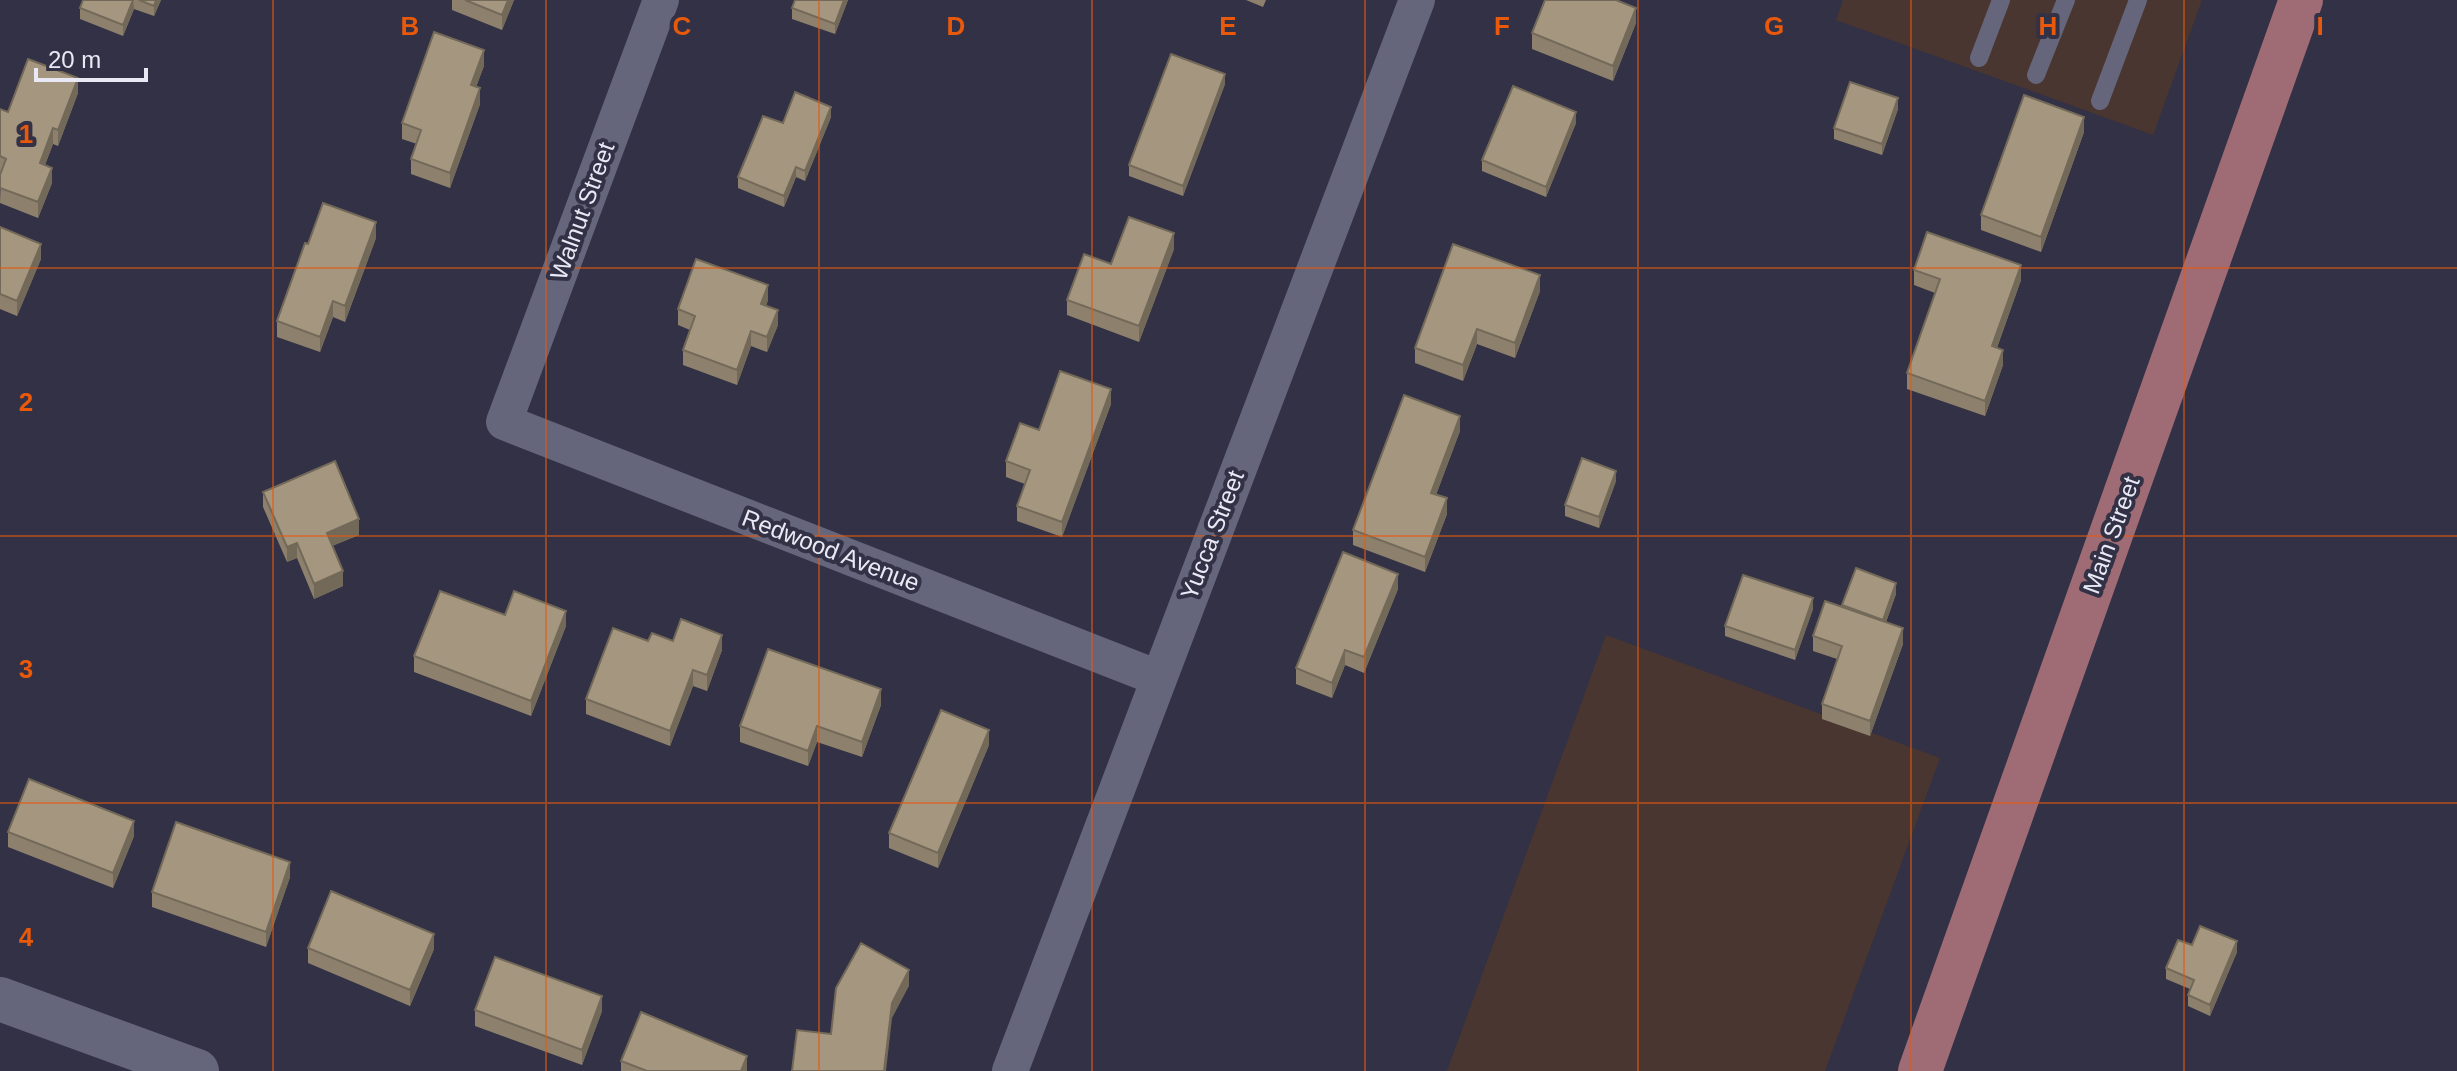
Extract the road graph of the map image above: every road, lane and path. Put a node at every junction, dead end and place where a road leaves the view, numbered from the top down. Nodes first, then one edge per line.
1 (661, 0) edge
2 (1417, 0) edge
3 (2001, 0) edge
4 (2066, 0) edge
5 (2138, 0) edge
6 (2295, 4) edge
7 (1979, 58) dead end
8 (2036, 75) dead end
9 (2100, 101) dead end
10 (504, 422) joint
11 (1158, 678) junction
12 (0, 999) edge
13 (197, 1071) edge
14 (1010, 1071) edge
15 (1920, 1071) edge

1 - 10 street, Walnut Street
2 - 11 street, Yucca Street
3 - 7 lane
4 - 8 lane
5 - 9 lane
6 - 15 main road, Main Street
10 - 11 street, Redwood Avenue
11 - 14 street, Yucca Street
12 - 13 street

